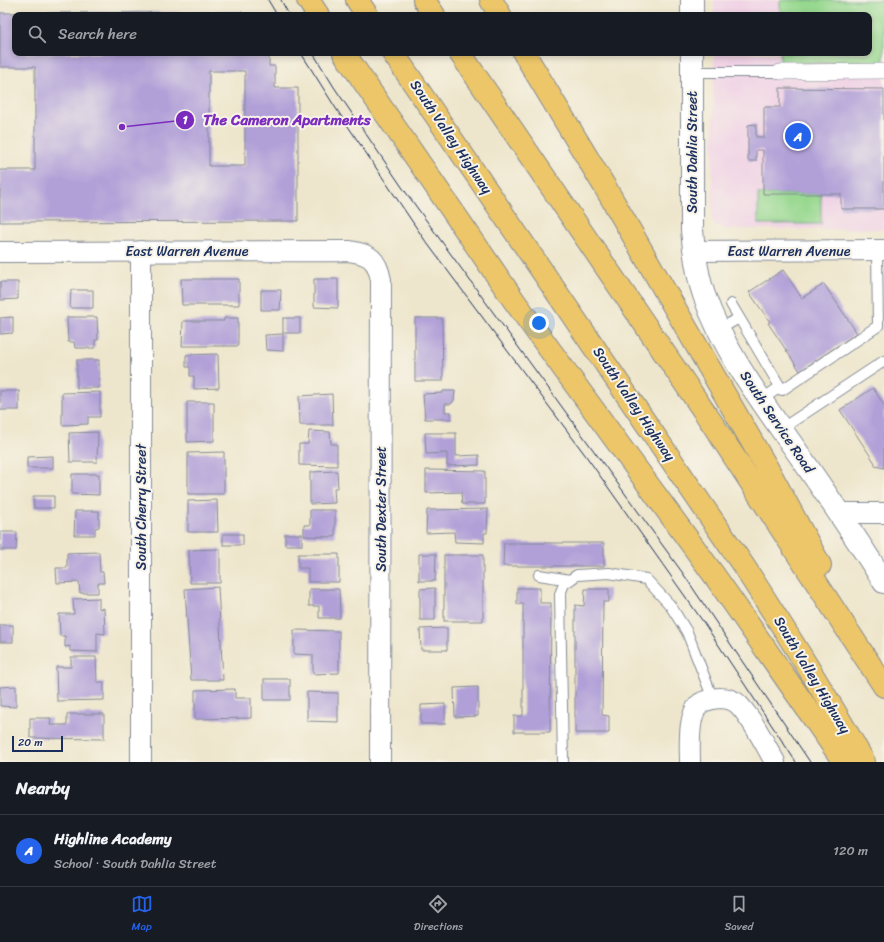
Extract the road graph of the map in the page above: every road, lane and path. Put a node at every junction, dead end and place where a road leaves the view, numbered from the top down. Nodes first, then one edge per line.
1 (308, 0) edge
2 (357, 0) edge
3 (424, 0) edge
4 (491, 0) edge
5 (692, 0) edge
6 (316, 12) edge
7 (365, 12) edge
8 (432, 12) edge
9 (498, 12) edge
10 (692, 12) edge
11 (346, 56) edge
12 (395, 56) edge
13 (462, 56) edge
14 (526, 56) edge
15 (692, 63) edge
16 (884, 71) edge
17 (780, 72) joint
18 (880, 250) edge
19 (141, 251) junction
20 (694, 251) junction
21 (0, 252) edge
22 (372, 259) joint
23 (731, 304) dead end
24 (739, 318) junction
25 (718, 330) junction
26 (884, 361) edge
27 (780, 387) junction
28 (761, 400) junction
29 (781, 429) junction
30 (840, 513) junction
31 (884, 513) edge
32 (539, 575) dead end
33 (570, 580) junction
34 (884, 582) edge
35 (884, 682) edge
36 (884, 686) edge
37 (713, 699) junction
38 (141, 762) edge
39 (380, 762) edge
40 (563, 762) edge
41 (690, 762) edge
42 (775, 762) edge
43 (844, 762) edge
44 (864, 762) edge

1 - 6 highway
2 - 7 highway
3 - 8 highway
4 - 9 highway
5 - 10 street
11 - 43 highway
12 - 44 highway, South Valley Highway
13 - 36 highway
14 - 35 highway
15 - 17 lane
15 - 20 street, South Dahlia Street
16 - 17 street
18 - 20 street, East Warren Avenue
18 - 27 lane
19 - 21 street, East Warren Avenue
19 - 22 street, East Warren Avenue
19 - 38 street, South Cherry Street
20 - 25 street, South Service Road
22 - 39 street, South Dexter Street
23 - 24 lane
24 - 25 lane
24 - 27 lane
25 - 28 street, South Service Road
26 - 29 lane
27 - 28 lane
28 - 29 street, South Service Road
29 - 30 street, South Service Road
30 - 31 street
30 - 34 street, South Service Road
32 - 33 lane
33 - 37 lane
33 - 40 lane
37 - 41 street
37 - 42 street

